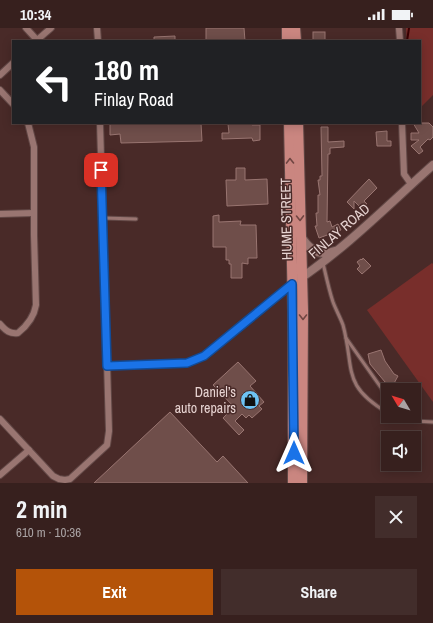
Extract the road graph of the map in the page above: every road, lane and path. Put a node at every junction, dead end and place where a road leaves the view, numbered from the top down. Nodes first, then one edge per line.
1 (26, 28) edge
2 (51, 28) edge
3 (97, 28) edge
4 (287, 28) edge
5 (296, 28) edge
6 (399, 28) edge
7 (36, 40) edge
8 (38, 40) edge
9 (98, 40) edge
10 (287, 40) edge
11 (296, 40) edge
12 (400, 40) edge
13 (12, 64) edge
14 (0, 75) edge
15 (0, 90) edge
16 (12, 103) edge
17 (28, 124) edge
18 (100, 124) edge
19 (289, 124) edge
20 (298, 124) edge
21 (402, 124) edge
22 (433, 164) edge
23 (411, 184) junction
24 (34, 213) junction
25 (0, 214) edge
26 (103, 218) junction
27 (136, 219) dead end
28 (300, 236) junction
29 (341, 248) junction
30 (323, 263) junction
31 (302, 278) junction
32 (292, 284) junction
33 (0, 324) edge
34 (346, 337) junction
35 (107, 366) junction
36 (381, 387) edge
37 (381, 408) edge
38 (0, 419) edge
39 (421, 422) edge
40 (433, 422) edge
41 (29, 450) junction
42 (0, 475) edge
43 (293, 483) edge
44 (302, 483) edge

1 - 7 street
2 - 8 street
3 - 9 street
4 - 10 main road
5 - 11 main road
6 - 12 street
13 - 14 street
15 - 16 street
17 - 24 street
18 - 26 street
32 -> 19 main road, HUME STREET
20 -> 28 main road, HUME STREET
21 - 23 street
22 - 23 street, FINLAY ROAD
23 - 29 street, FINLAY ROAD
24 - 25 street
24 - 33 street
26 - 27 lane
26 - 35 street
28 - 29 street
28 - 31 main road, HUME STREET
29 - 30 street, FINLAY ROAD
30 - 31 street, FINLAY ROAD
30 - 34 lane
31 - 32 street, FINLAY ROAD
31 -> 44 main road, HUME STREET
32 - 35 street, FINLAY ROAD
32 - 43 main road, HUME STREET
34 - 36 lane
34 - 37 lane
35 - 41 street
38 - 41 street
39 - 40 lane
41 - 42 street

